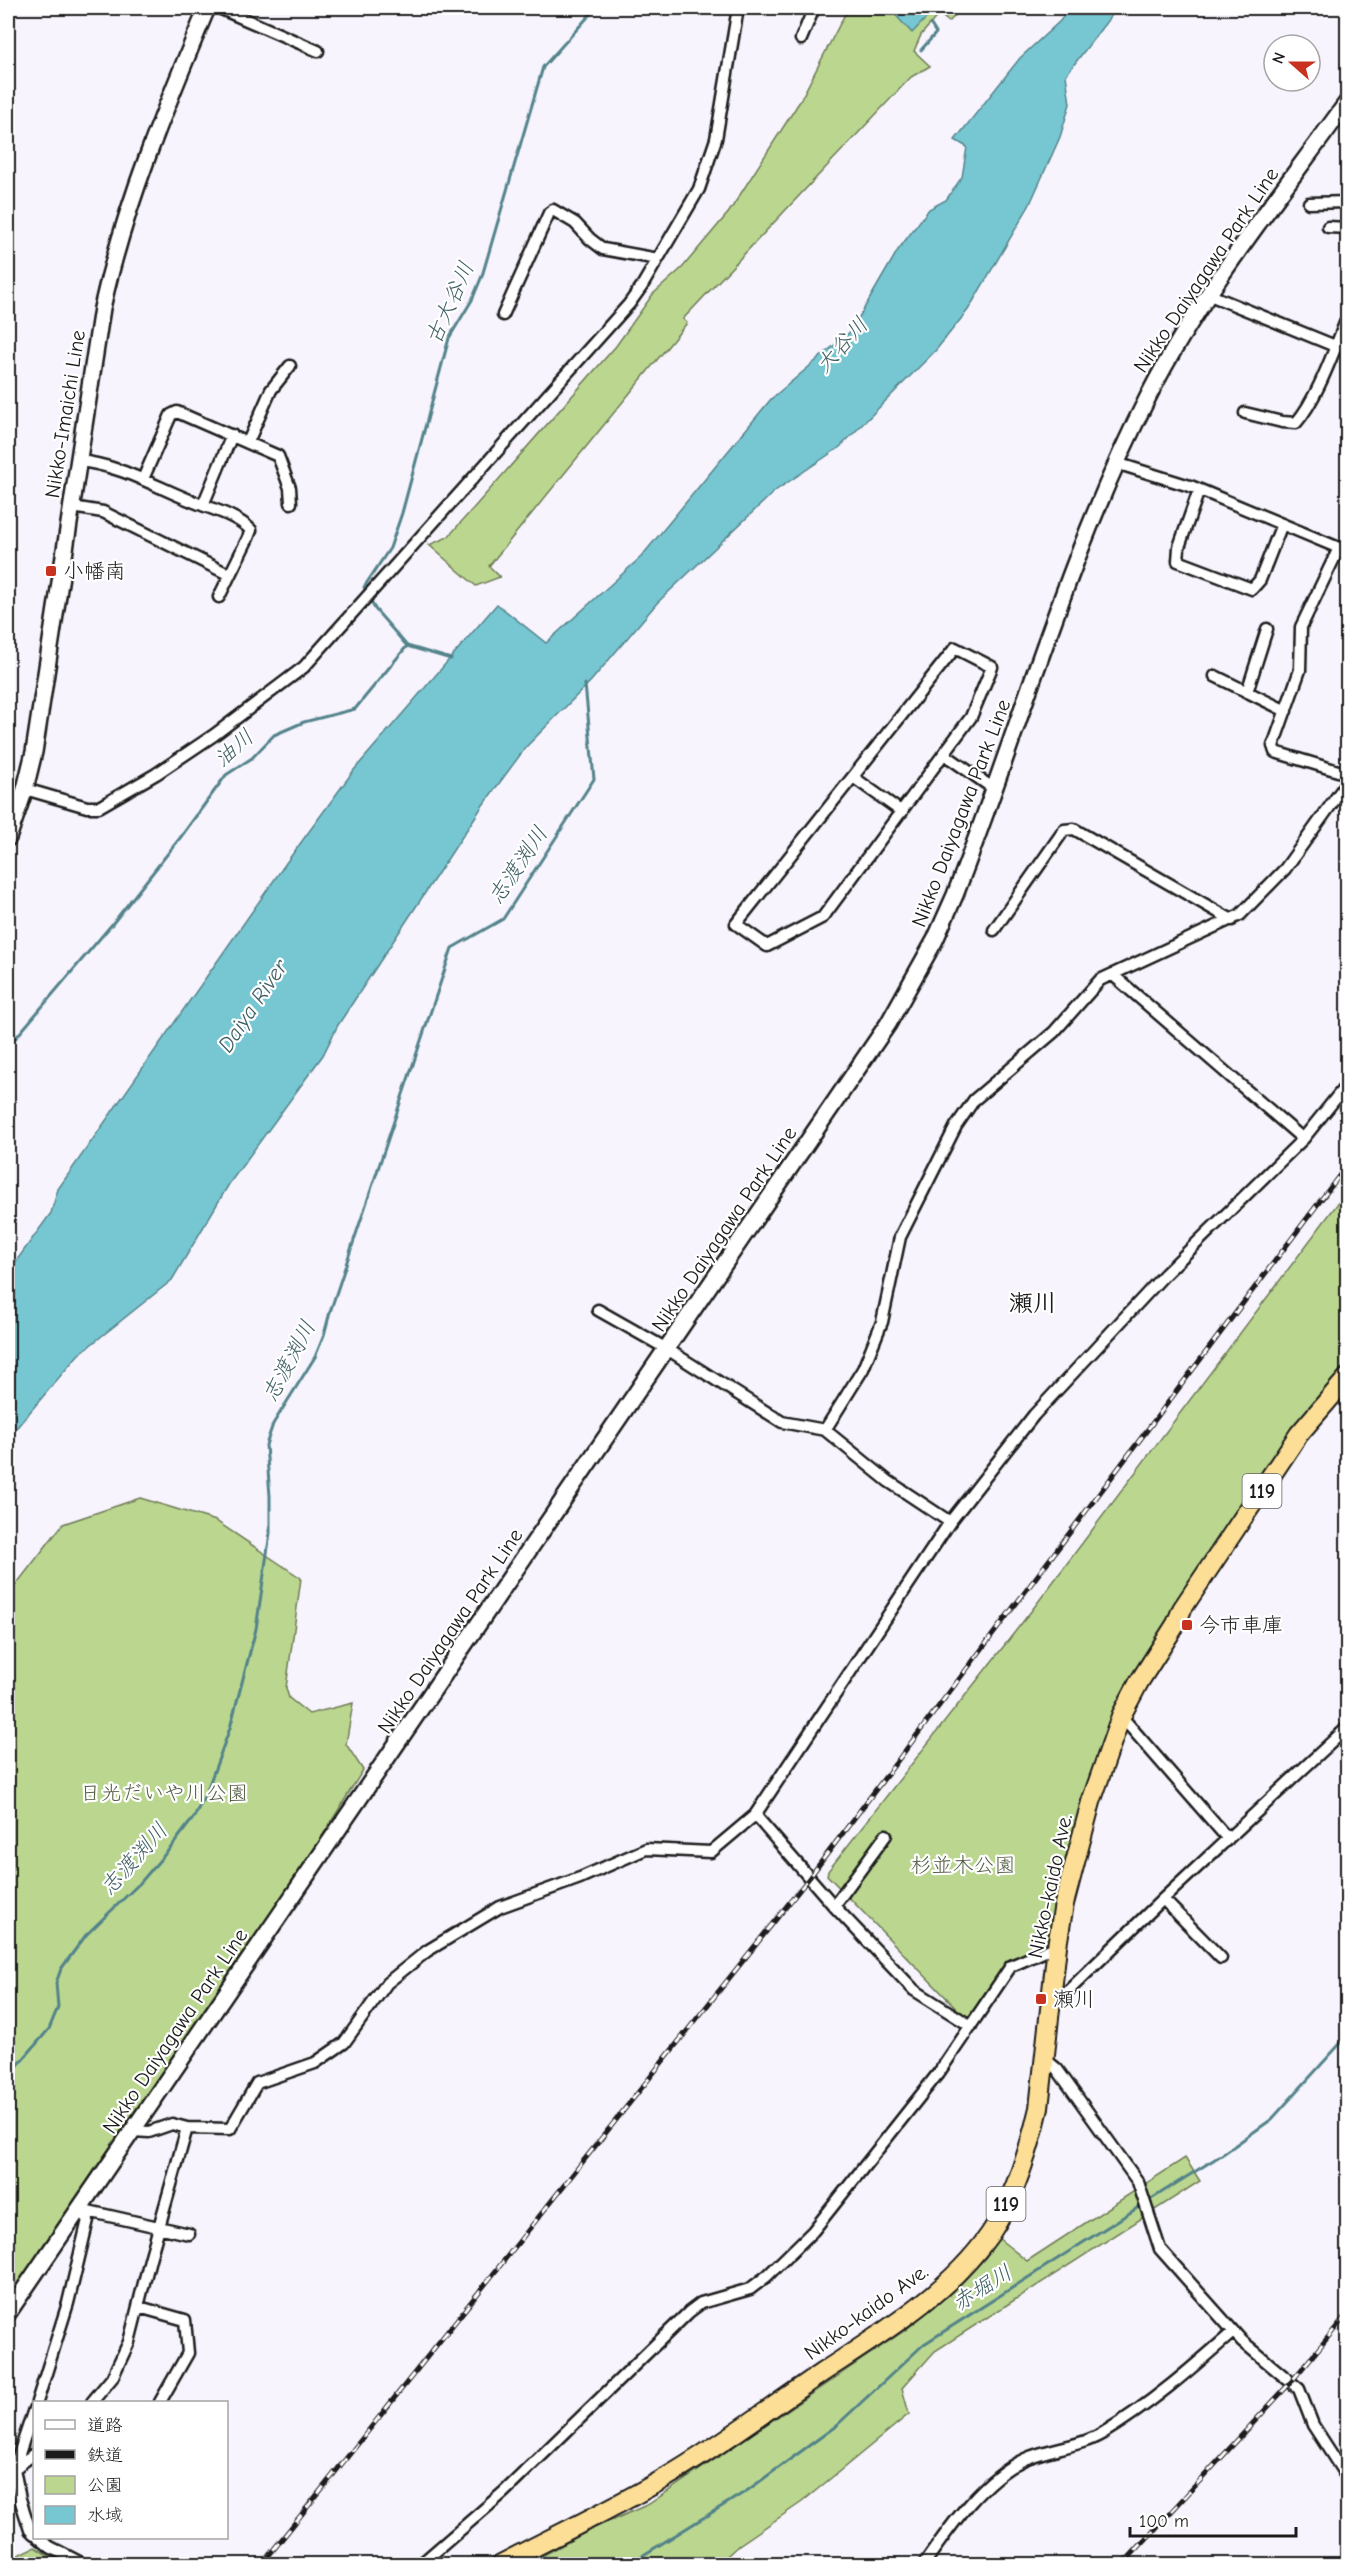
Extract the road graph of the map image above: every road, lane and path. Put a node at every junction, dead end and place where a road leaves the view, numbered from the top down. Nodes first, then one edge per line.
1 (207, 8) edge
2 (219, 8) edge
3 (738, 8) edge
4 (812, 8) edge
5 (801, 39) dead end
6 (318, 51) dead end
7 (1347, 101) edge
8 (1347, 202) edge
9 (1309, 203) dead end
10 (1328, 227) dead end
11 (1347, 228) edge
12 (658, 259) junction
13 (1210, 295) junction
14 (503, 315) dead end
15 (1347, 316) edge
16 (1335, 346) junction
17 (290, 366) dead end
18 (1245, 412) dead end
19 (232, 435) junction
20 (248, 442) junction
21 (78, 461) junction
22 (1116, 463) junction
23 (143, 479) junction
24 (1199, 490) junction
25 (291, 503) dead end
26 (203, 505) junction
27 (72, 507) junction
28 (1282, 524) junction
29 (230, 575) junction
30 (219, 597) dead end
31 (1267, 629) dead end
32 (1215, 676) dead end
33 (1247, 692) junction
34 (1286, 711) junction
35 (944, 754) junction
36 (1347, 774) edge
37 (853, 777) junction
38 (1347, 781) edge
39 (25, 789) junction
40 (994, 789) junction
41 (902, 812) junction
42 (8, 838) edge
43 (1232, 920) junction
44 (994, 930) dead end
45 (1113, 975) junction
46 (1347, 1083) edge
47 (1303, 1139) junction
48 (598, 1310) dead end
49 (667, 1349) junction
50 (1347, 1377) edge
51 (825, 1430) junction
52 (950, 1522) junction
53 (1121, 1716) junction
54 (1347, 1727) edge
55 (755, 1815) junction
56 (886, 1835) dead end
57 (1228, 1839) junction
58 (1163, 1899) junction
59 (834, 1906) junction
60 (1057, 1946) junction
61 (1221, 1958) dead end
62 (1052, 2000) junction
63 (971, 2026) junction
64 (1045, 2059) junction
65 (188, 2128) junction
66 (133, 2131) junction
67 (79, 2209) junction
68 (159, 2226) junction
69 (189, 2234) dead end
70 (139, 2307) junction
71 (8, 2313) edge
72 (1233, 2332) junction
73 (38, 2401) edge
74 (94, 2401) edge
75 (161, 2401) edge
76 (33, 2412) edge
77 (33, 2455) edge
78 (14, 2469) junction
79 (1347, 2479) edge
80 (33, 2533) edge
81 (40, 2539) edge
82 (83, 2565) edge
83 (421, 2565) edge
84 (501, 2565) edge
85 (924, 2565) edge

1 - 21 main road, Nikko-Imaichi Line
2 - 6 street
3 - 12 street
4 - 5 street
7 - 13 main road, Nikko Daiyagawa Park Line
8 - 9 street
10 - 11 street
12 - 14 street
12 - 39 street
13 - 16 street
13 - 22 main road, Nikko Daiyagawa Park Line
15 - 16 street
16 - 18 street
17 - 20 street
19 - 20 street
19 - 23 street
19 - 26 street
20 - 25 street
21 - 23 street
21 - 27 main road, Nikko-Imaichi Line
22 - 24 street
22 - 40 main road, Nikko Daiyagawa Park Line
23 - 26 street
24 - 28 street
24 - 28 street
26 - 29 street
27 - 29 street
27 - 39 main road, Nikko-Imaichi Line
28 - 34 street
29 - 30 street
31 - 33 street
32 - 33 street
33 - 34 street
34 - 36 street
35 - 37 street
35 - 40 street
35 - 41 street
37 - 41 street
37 - 41 street
38 - 43 street
39 - 42 main road, Nikko-Imaichi Line
40 - 49 main road, Nikko Daiyagawa Park Line
43 - 44 street
43 - 45 street
45 - 47 street
45 - 51 street
46 - 47 street
47 - 52 street
48 - 49 street
49 - 51 street
49 - 66 main road, Nikko Daiyagawa Park Line
50 - 53 highway, Nikko-kaido Ave. / 119
51 - 52 street
52 - 55 street
53 - 57 street
53 - 60 highway, Nikko-kaido Ave. / 119
54 - 57 street
55 - 59 street
55 - 65 street
56 - 59 street
57 - 58 street
58 - 61 street
58 - 62 street
59 - 63 street
60 - 62 highway, Nikko-kaido Ave. / 119
60 - 63 street
62 - 64 highway, Nikko-kaido Ave. / 119
63 - 83 street
64 - 72 street
64 - 84 highway, Nikko-kaido Ave. / 119
65 - 66 street
65 - 68 street
66 - 67 main road, Nikko Daiyagawa Park Line
67 - 68 street
67 - 71 main road, Nikko Daiyagawa Park Line
67 - 73 street
68 - 69 street
68 - 70 street
70 - 74 street
70 - 75 street
72 - 79 street
72 - 85 street
76 - 78 street
77 - 78 street
78 - 80 street
81 - 82 street

